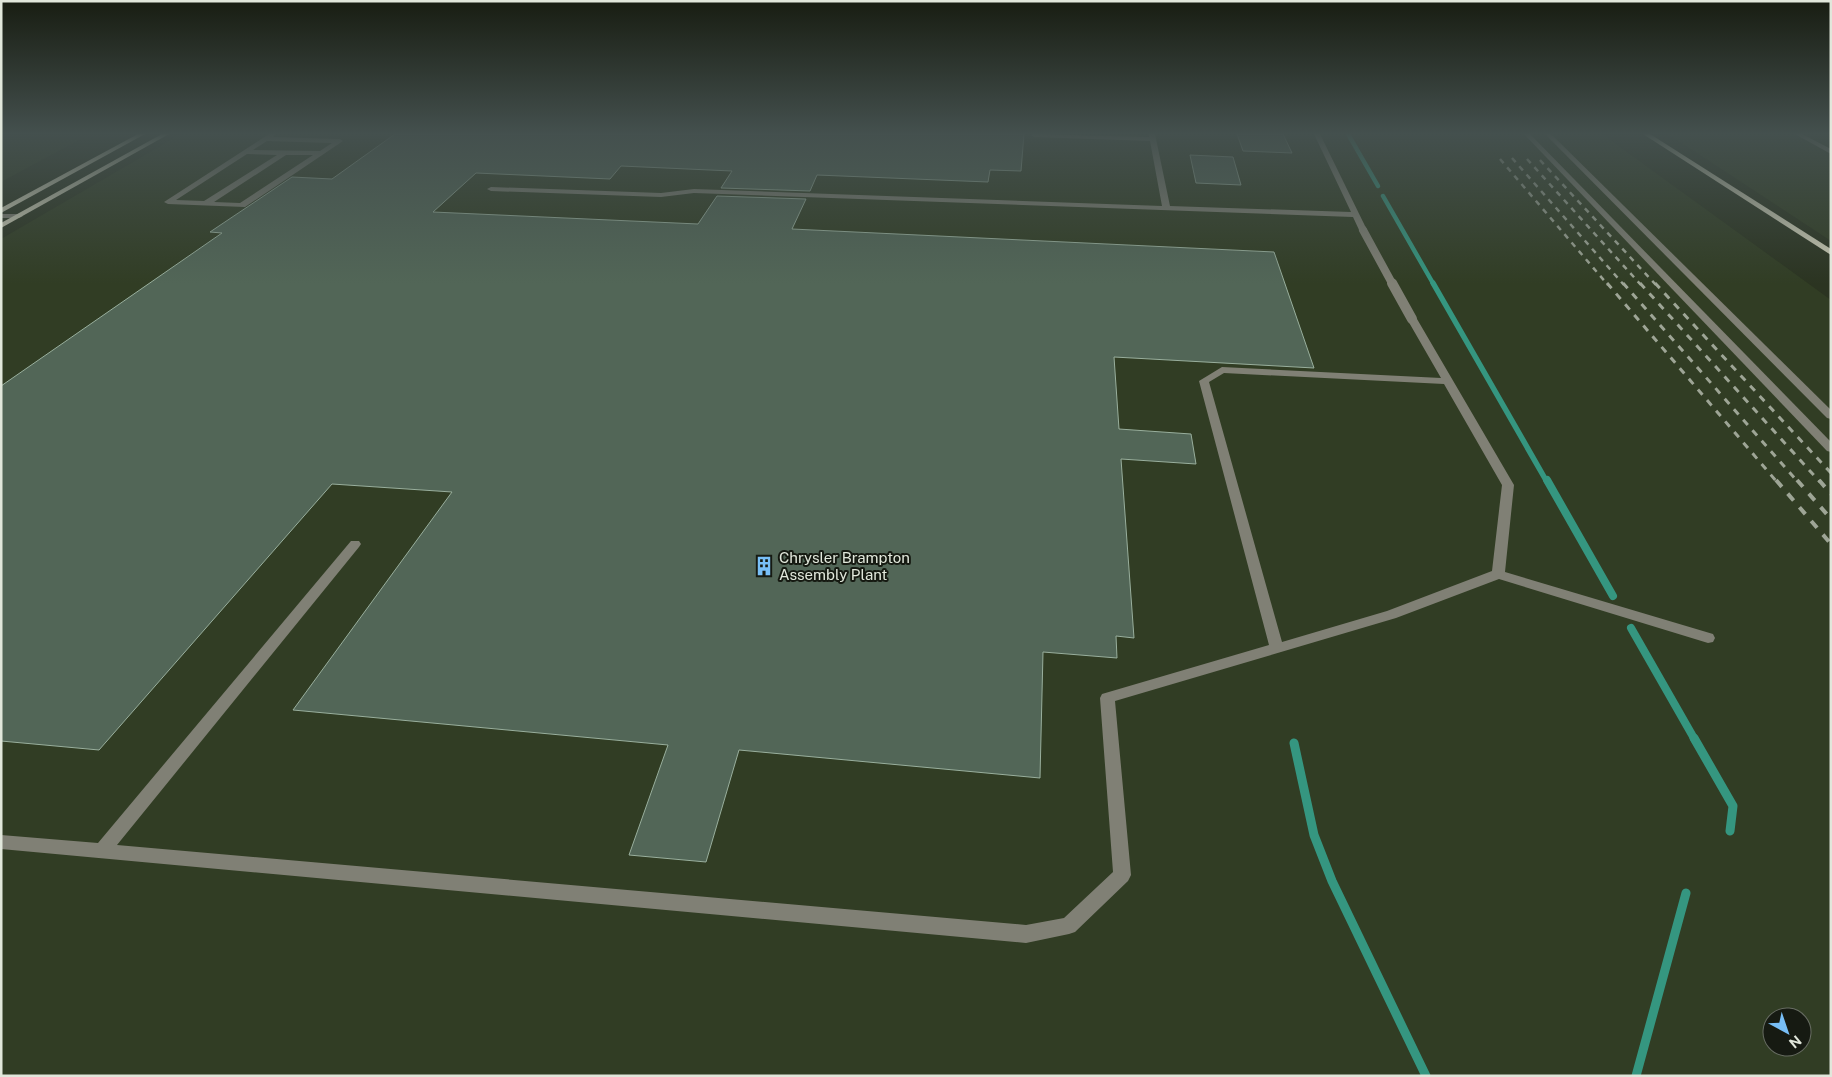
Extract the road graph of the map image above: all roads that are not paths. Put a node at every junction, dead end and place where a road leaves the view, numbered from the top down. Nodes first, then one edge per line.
1 (50, 184) edge
2 (76, 184) edge
3 (195, 184) edge
4 (236, 184) edge
5 (274, 184) edge
6 (1161, 184) edge
7 (1341, 184) edge
8 (1576, 184) edge
9 (1598, 184) edge
10 (1724, 184) edge
11 (491, 189) dead end
12 (205, 204) junction
13 (1166, 208) junction
14 (1, 211) edge
15 (1356, 215) junction
16 (1, 216) edge
17 (19, 216) junction
18 (1, 226) edge
19 (1831, 253) edge
20 (1448, 381) junction
21 (1831, 416) edge
22 (1831, 449) edge
23 (355, 544) dead end
24 (1498, 574) junction
25 (1708, 638) dead end
26 (1277, 648) junction
27 (1, 842) edge
28 (102, 851) junction

1 - 14 main road
2 - 17 main road
3 - 12 lane
4 - 12 lane
5 - 12 lane
6 - 13 lane
7 - 15 lane
8 - 22 lane
9 - 21 lane
10 - 19 main road
11 - 13 lane
13 - 15 lane
15 - 20 lane, bridge
16 - 17 lane
17 - 18 main road
20 - 24 lane
20 - 26 lane
23 - 28 lane
24 - 25 lane
24 - 26 lane
26 - 28 lane
27 - 28 lane

